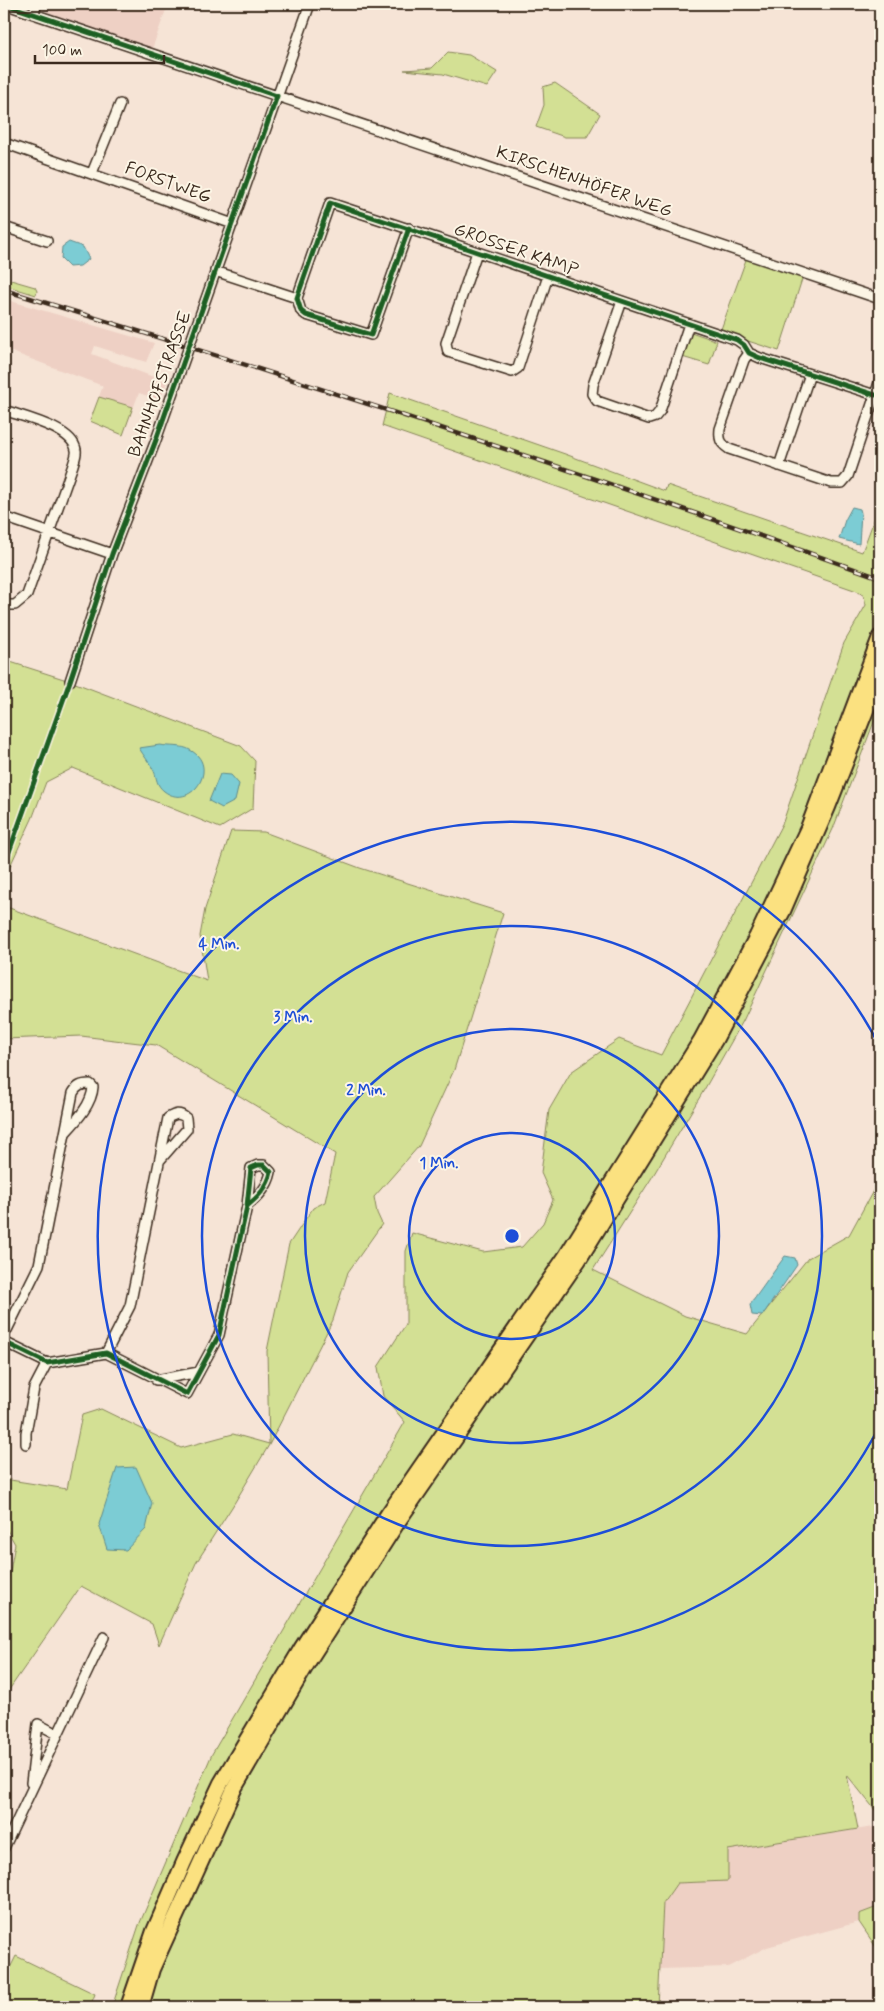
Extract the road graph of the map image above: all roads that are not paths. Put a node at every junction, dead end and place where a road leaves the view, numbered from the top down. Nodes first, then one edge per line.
1 (4, 4) edge
2 (37, 4) edge
3 (310, 4) edge
4 (33, 14) junction
5 (277, 96) junction
6 (120, 104) dead end
7 (4, 143) edge
8 (92, 173) junction
9 (233, 224) junction
10 (4, 227) edge
11 (408, 228) junction
12 (47, 241) dead end
13 (477, 252) junction
14 (215, 271) junction
15 (548, 276) junction
16 (297, 298) junction
17 (880, 299) edge
18 (622, 301) junction
19 (689, 324) junction
20 (748, 353) junction
21 (810, 374) junction
22 (880, 380) edge
23 (875, 395) junction
24 (4, 410) edge
25 (779, 466) junction
26 (4, 517) edge
27 (50, 532) junction
28 (112, 554) junction
29 (4, 605) edge
30 (880, 637) edge
31 (880, 675) edge
32 (70, 681) dead end
33 (66, 1132) junction
34 (160, 1160) junction
35 (247, 1206) dead end
36 (568, 1264) junction
37 (4, 1336) edge
38 (4, 1342) edge
39 (106, 1353) junction
40 (47, 1363) junction
41 (199, 1372) junction
42 (156, 1380) junction
43 (26, 1444) dead end
44 (104, 1637) dead end
45 (57, 1734) junction
46 (30, 1791) junction
47 (4, 1848) edge
48 (152, 1969) junction
49 (128, 2007) edge
50 (141, 2007) edge
51 (148, 2007) edge

1 - 4 street, KIRSCHENHÖFER WEG
2 - 4 street
3 - 5 street, BAHNHOFSTRASSE
4 - 5 street, KIRSCHENHÖFER WEG
5 - 9 street, BAHNHOFSTRASSE
5 - 17 street, KIRSCHENHÖFER WEG
6 - 8 street
7 - 8 street, FORSTWEG
8 - 9 street, FORSTWEG
9 - 14 street, BAHNHOFSTRASSE
10 - 12 street
11 - 13 street, GROSSER KAMP
11 - 16 street, GROSSER KAMP
11 - 16 street
13 - 15 street, GROSSER KAMP
13 - 15 street, GROSSER KAMP
14 - 16 street
14 - 28 street, BAHNHOFSTRASSE
15 - 18 street, GROSSER KAMP
18 - 19 street, GROSSER KAMP
18 - 19 street
19 - 20 street, GROSSER KAMP
20 - 21 street
20 - 25 street
21 - 23 street
21 - 25 street
22 - 23 street
23 - 25 street
24 - 27 street
26 - 27 street
27 - 28 street
27 - 29 street
28 - 32 street, BAHNHOFSTRASSE
30 - 36 highway
31 - 36 highway
33 - 33 street
33 - 37 street
34 - 34 street
34 - 39 street
35 - 41 street
36 - 48 highway
36 - 49 highway
38 - 40 street
39 - 40 street
39 - 42 street
40 - 43 street
41 - 42 street
41 - 42 street
44 - 45 street
45 - 46 street
45 - 46 street
46 - 47 street
48 - 50 highway
48 - 51 highway

